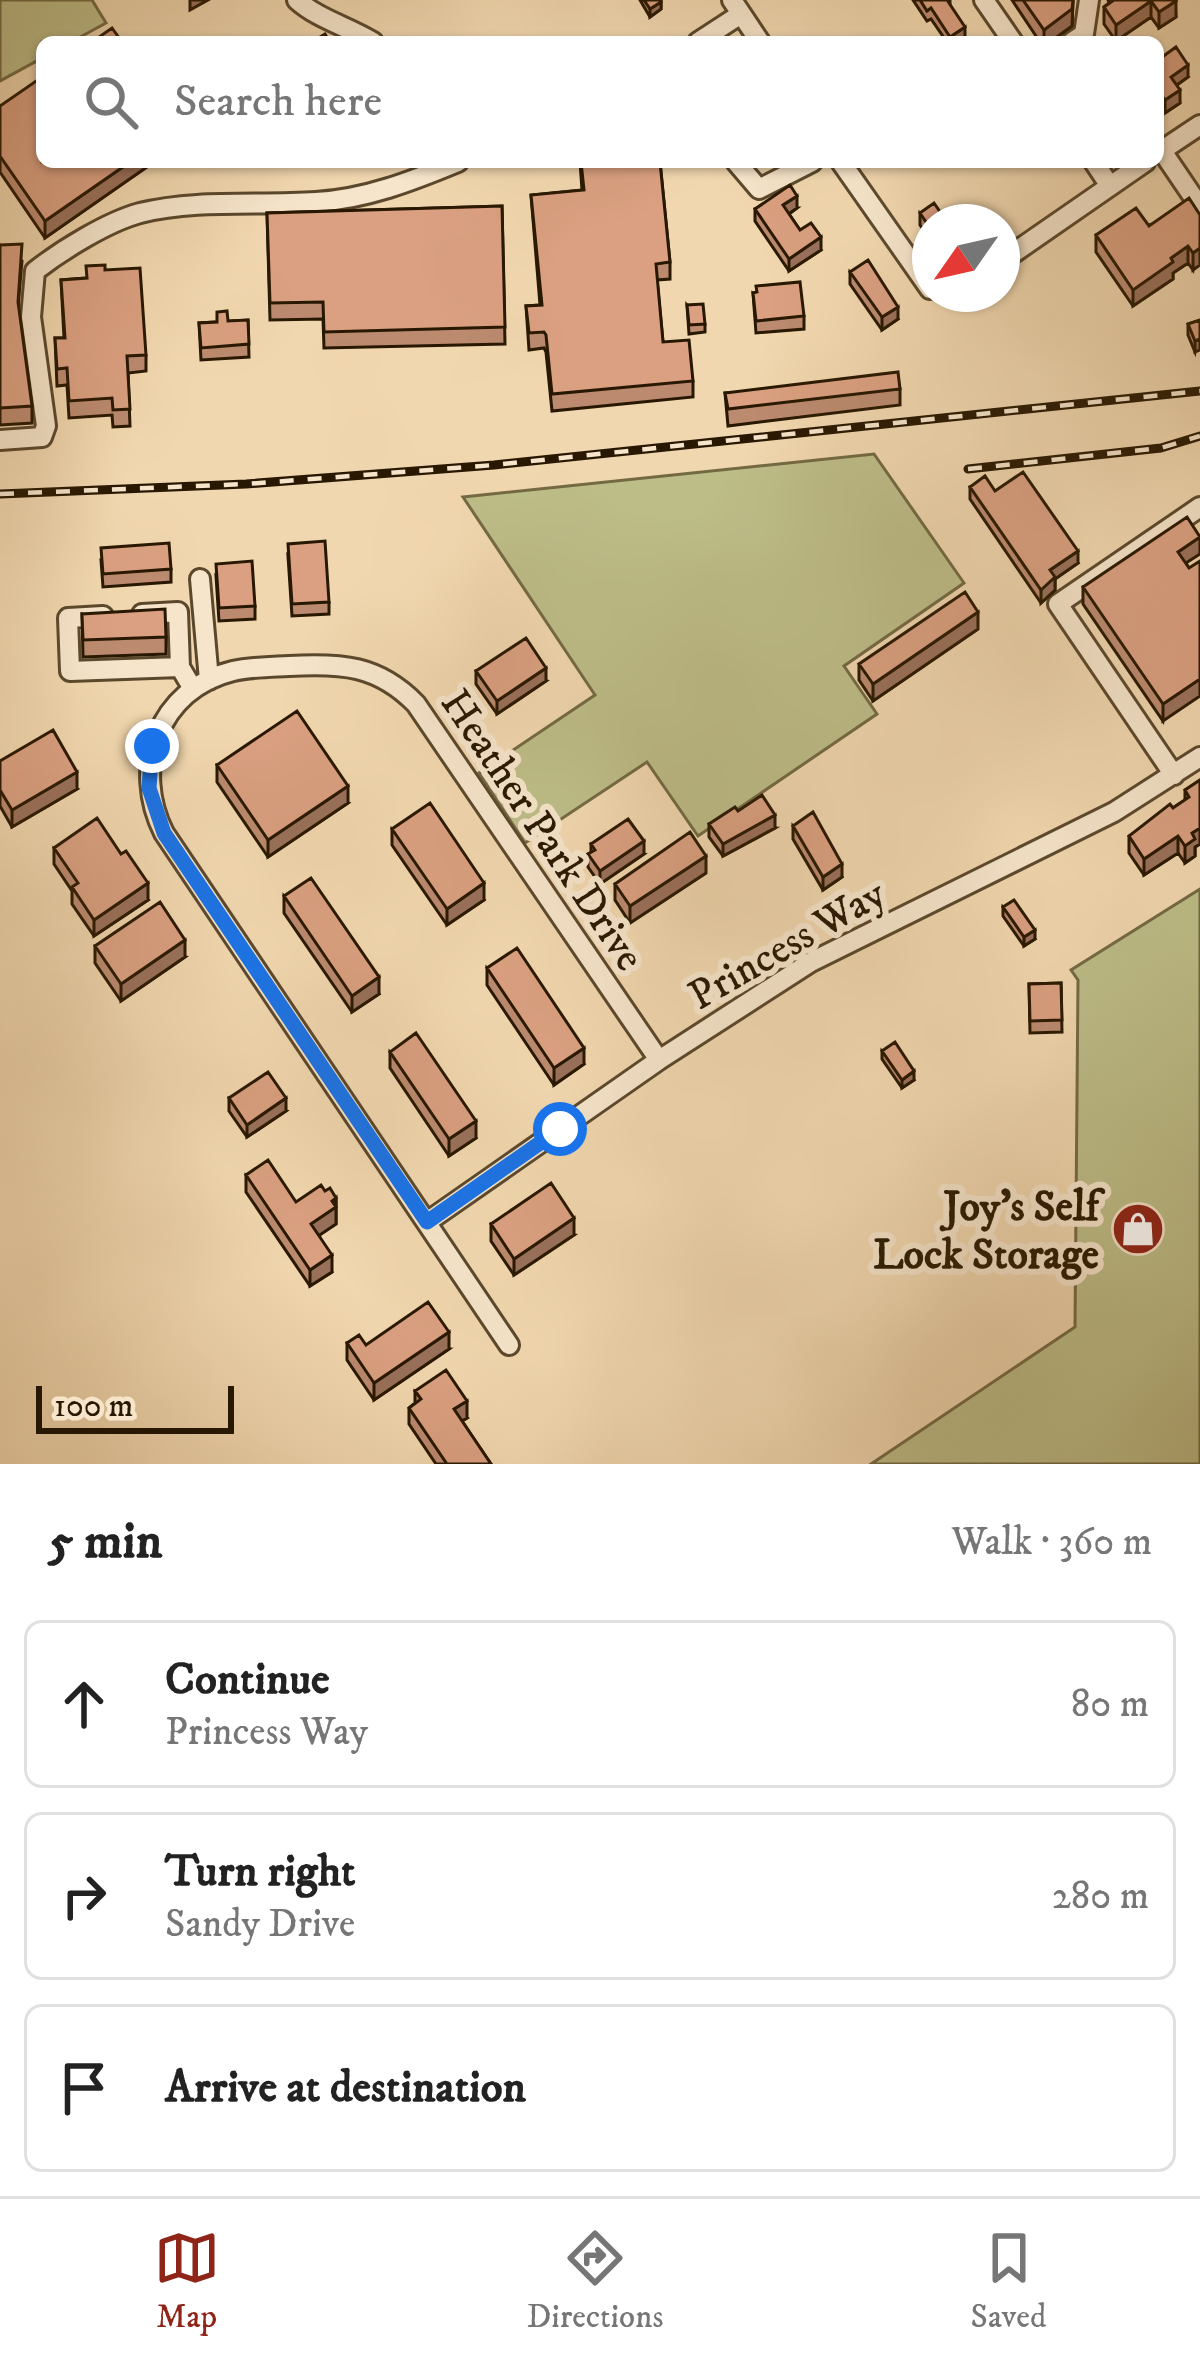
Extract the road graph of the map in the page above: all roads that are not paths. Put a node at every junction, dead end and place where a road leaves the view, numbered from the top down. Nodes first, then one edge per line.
1 (297, 0) edge
2 (984, 0) edge
3 (1089, 0) edge
4 (736, 7) edge
5 (364, 36) edge
6 (705, 36) edge
7 (756, 36) edge
8 (1005, 36) edge
9 (1081, 36) edge
10 (1200, 125) edge
11 (1164, 149) edge
12 (1164, 165) edge
13 (444, 168) edge
14 (741, 168) edge
15 (800, 168) edge
16 (845, 168) edge
17 (1098, 168) edge
18 (1136, 168) edge
19 (1110, 186) junction
20 (1200, 207) edge
21 (1020, 248) edge
22 (912, 264) edge
23 (0, 440) edge
24 (1200, 507) edge
25 (200, 579) dead end
26 (180, 667) junction
27 (201, 684) junction
28 (1200, 757) edge
29 (1174, 775) junction
30 (659, 1060) junction
31 (427, 1222) junction
32 (508, 1345) dead end

1 - 5 street
2 - 8 street
3 - 9 street
4 - 6 street
4 - 7 street
10 - 11 street
12 - 20 street
13 - 23 street
14 - 15 street
16 - 22 street
17 - 19 street
18 - 19 street
19 - 21 street
24 - 29 street
25 - 27 street
26 - 26 street
26 - 27 street
27 - 30 street, Heather Park Drive
27 - 31 street
28 - 29 street, Princess Way
29 - 30 street, Princess Way
30 - 31 street, Princess Way
31 - 32 street

